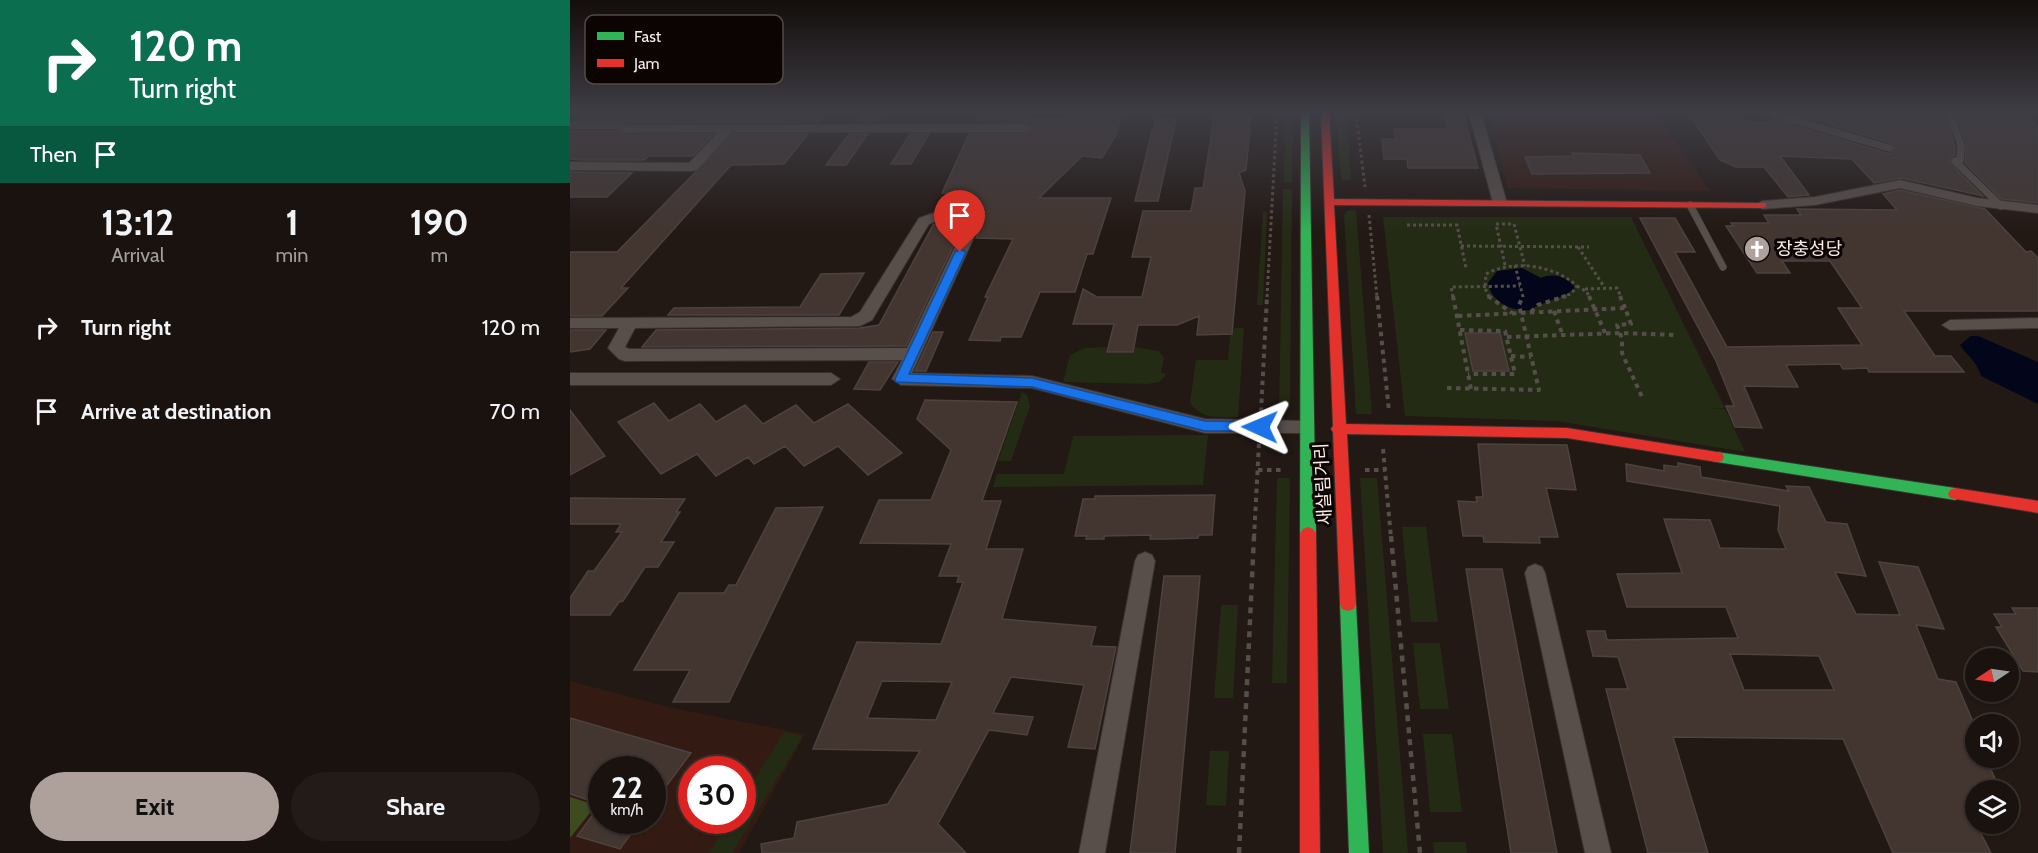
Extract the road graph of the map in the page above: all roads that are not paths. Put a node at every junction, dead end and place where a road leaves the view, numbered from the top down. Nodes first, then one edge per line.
1 (705, 153) edge
2 (1305, 153) edge
3 (1327, 153) edge
4 (1485, 153) edge
5 (1961, 153) edge
6 (570, 166) edge
7 (1329, 202) junction
8 (1500, 203) junction
9 (1690, 205) junction
10 (1762, 205) joint
11 (2001, 206) junction
12 (2038, 209) edge
13 (1723, 267) dead end
14 (570, 323) edge
15 (2038, 323) edge
16 (629, 324) junction
17 (1950, 326) dead end
18 (913, 354) junction
19 (570, 379) edge
20 (831, 379) dead end
21 (1305, 428) junction
22 (1338, 429) junction
23 (2038, 507) edge
24 (1145, 561) dead end
25 (1535, 573) dead end
26 (1092, 853) edge
27 (1310, 853) edge
28 (1359, 853) edge
29 (1598, 853) edge

1 - 6 street
2 - 21 main road, 새살림거리
3 - 7 main road, 새살림거리
4 - 8 street
5 - 11 lane
7 - 8 main road
7 - 22 main road, 새살림거리
8 - 9 main road
9 - 10 main road
9 - 13 lane
10 - 11 street
11 - 12 street
14 - 16 street
15 - 17 street
16 - 18 street
16 - 18 street
18 - 21 street
19 - 20 street
21 - 27 main road, 새살림거리
22 - 23 main road
22 - 28 main road, 새살림거리
24 - 26 street
25 - 29 street

